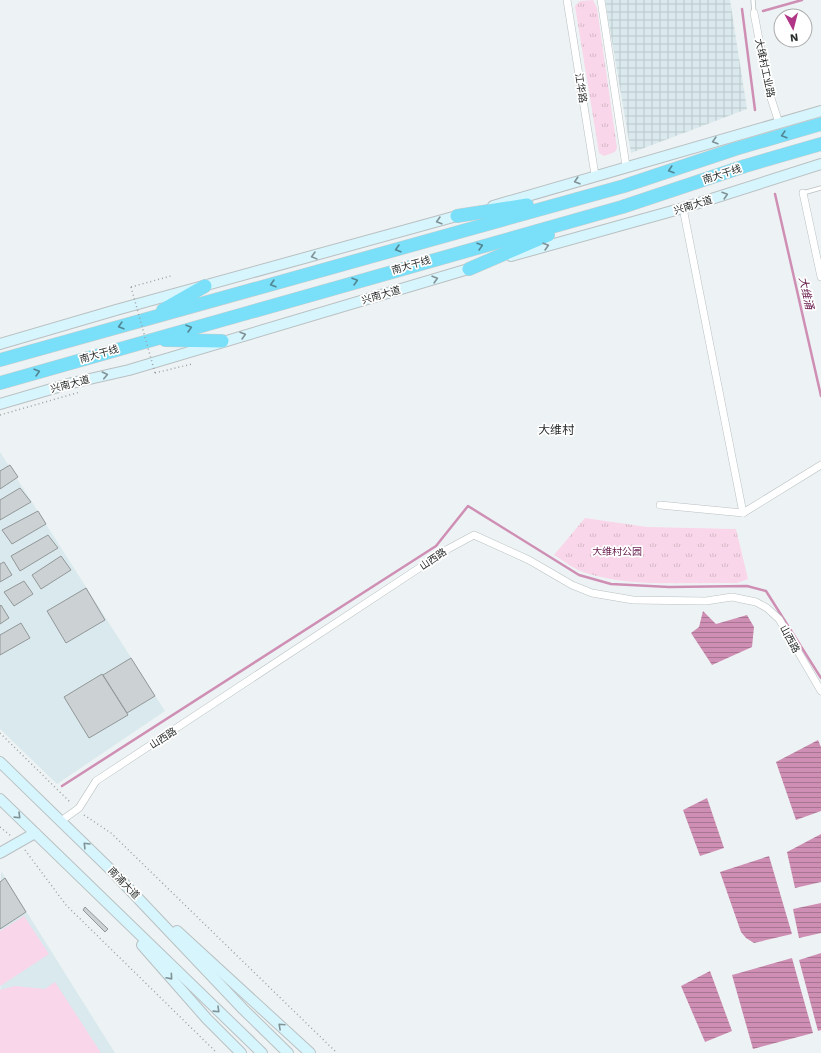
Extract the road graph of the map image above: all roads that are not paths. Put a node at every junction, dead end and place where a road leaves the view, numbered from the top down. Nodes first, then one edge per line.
1 (567, 0) edge
2 (601, 0) edge
3 (752, 0) edge
4 (754, 13) joint
5 (821, 111) edge
6 (779, 123) junction
7 (821, 124) edge
8 (821, 144) edge
9 (821, 164) edge
10 (626, 166) junction
11 (595, 175) junction
12 (821, 188) edge
13 (803, 193) joint
14 (594, 194) junction
15 (683, 208) junction
16 (597, 214) junction
17 (457, 216) junction
18 (469, 269) junction
19 (821, 277) edge
20 (205, 286) junction
21 (146, 319) junction
22 (151, 339) junction
23 (222, 341) junction
24 (0, 344) edge
25 (0, 360) edge
26 (0, 383) edge
27 (0, 404) edge
28 (821, 465) edge
29 (660, 506) dead end
30 (743, 513) junction
31 (821, 691) edge
32 (0, 762) edge
33 (0, 799) edge
34 (61, 821) junction
35 (35, 833) junction
36 (0, 853) edge
37 (114, 873) junction
38 (89, 885) junction
39 (241, 1053) edge
40 (262, 1053) edge
41 (288, 1053) edge
42 (310, 1053) edge

1 - 11 street, 江华路
2 - 10 street
3 - 4 lane
4 - 6 street, 大维村工业路
5 - 6 main road
6 -> 10 main road
7 -> 14 highway, 南大干线
8 - 16 highway, 南大干线
15 -> 9 main road, 兴南大道
10 - 11 main road
11 -> 17 main road
12 - 13 lane
13 - 19 street
14 - 17 highway
14 -> 21 highway, 南大干线
18 -> 15 main road, 兴南大道
15 - 30 street
16 - 18 highway
22 -> 16 highway, 南大干线
17 -> 20 main road
23 -> 18 main road, 兴南大道
20 - 21 highway
20 - 24 main road
21 -> 25 highway, 南大干线
22 - 23 highway
26 -> 22 highway, 南大干线
27 -> 23 main road, 兴南大道
28 - 30 street
29 - 30 street
31 - 34 street, 山西路
32 - 34 main road, 南浦大道
33 -> 35 main road
37 -> 34 main road, 南浦大道
35 - 36 main road
35 - 38 main road
37 - 41 main road, 南浦大道
42 -> 37 main road
38 -> 39 main road
38 -> 40 main road

